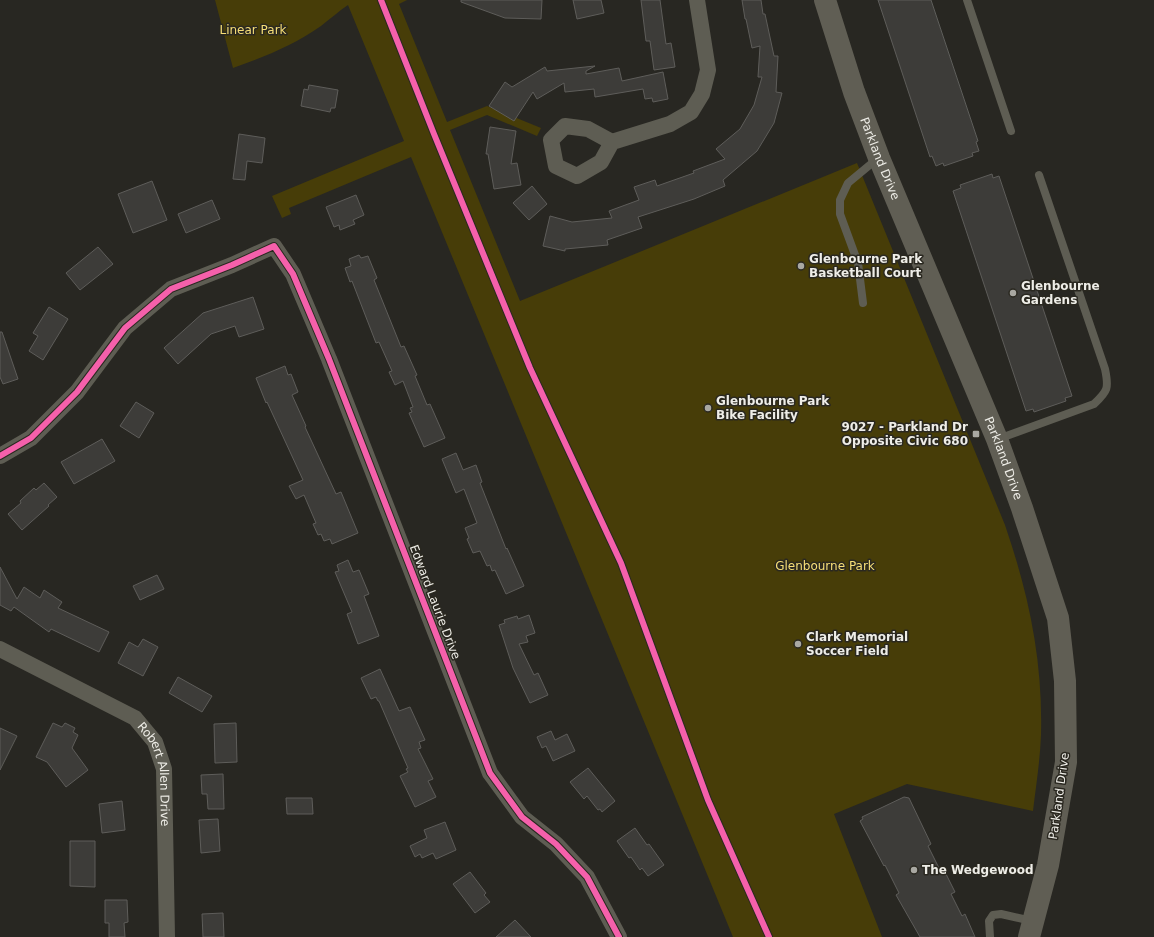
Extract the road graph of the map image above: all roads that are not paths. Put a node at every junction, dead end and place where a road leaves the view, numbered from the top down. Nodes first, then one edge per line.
1 (697, 0) edge
2 (825, 0) edge
3 (968, 0) edge
4 (1011, 131) dead end
5 (612, 142) dead end
6 (878, 158) junction
7 (1039, 175) dead end
8 (863, 303) dead end
9 (997, 439) junction
10 (0, 456) edge
11 (0, 649) edge
12 (1031, 929) edge
13 (167, 937) edge
14 (620, 937) edge
15 (990, 937) edge

1 - 5 street
2 - 6 street, Parkland Drive
3 - 4 lane
6 - 8 lane
6 - 9 street, Parkland Drive
7 - 9 lane
9 - 12 street, Parkland Drive
10 - 14 street, Edward Laurie Drive
11 - 13 street, Robert Allen Drive
12 - 15 lane

